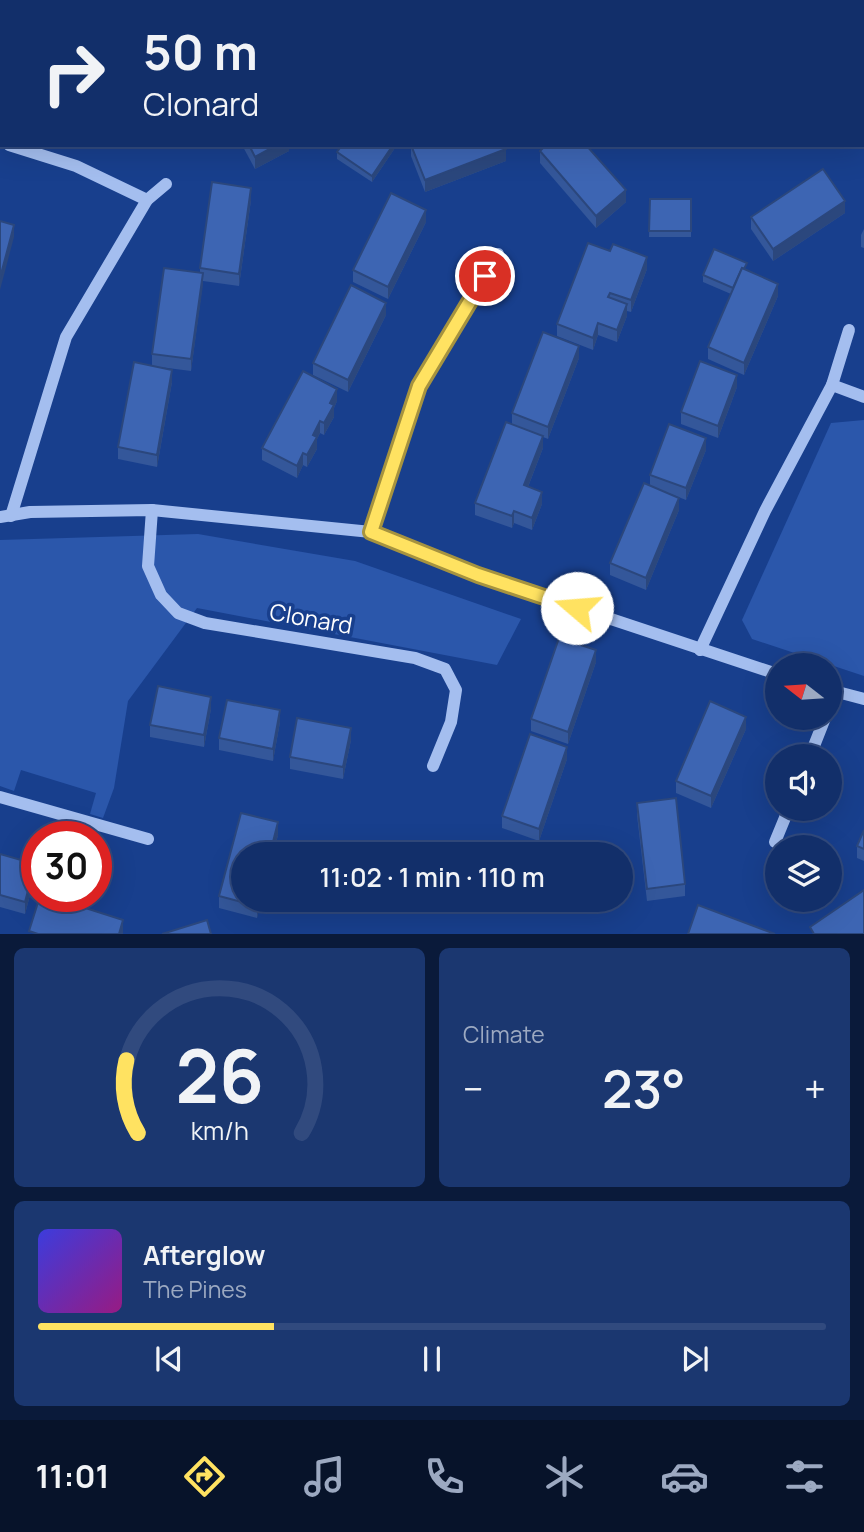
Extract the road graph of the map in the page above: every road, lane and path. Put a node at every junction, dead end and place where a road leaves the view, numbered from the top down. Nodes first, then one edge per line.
1 (15, 147) edge
2 (166, 184) dead end
3 (146, 200) junction
4 (498, 254) dead end
5 (849, 330) dead end
6 (832, 385) junction
7 (864, 397) edge
8 (152, 510) junction
9 (6, 516) edge
10 (371, 532) junction
11 (701, 650) junction
12 (765, 670) edge
13 (842, 694) edge
14 (864, 699) edge
15 (433, 766) dead end
16 (0, 797) edge
17 (148, 839) dead end

1 - 3 street
2 - 3 street
3 - 9 street
4 - 10 street
5 - 6 street
6 - 7 street
6 - 11 street
8 - 9 street
8 - 10 street
8 - 15 street, Clonard
10 - 11 street
11 - 12 street
13 - 14 street
16 - 17 street

